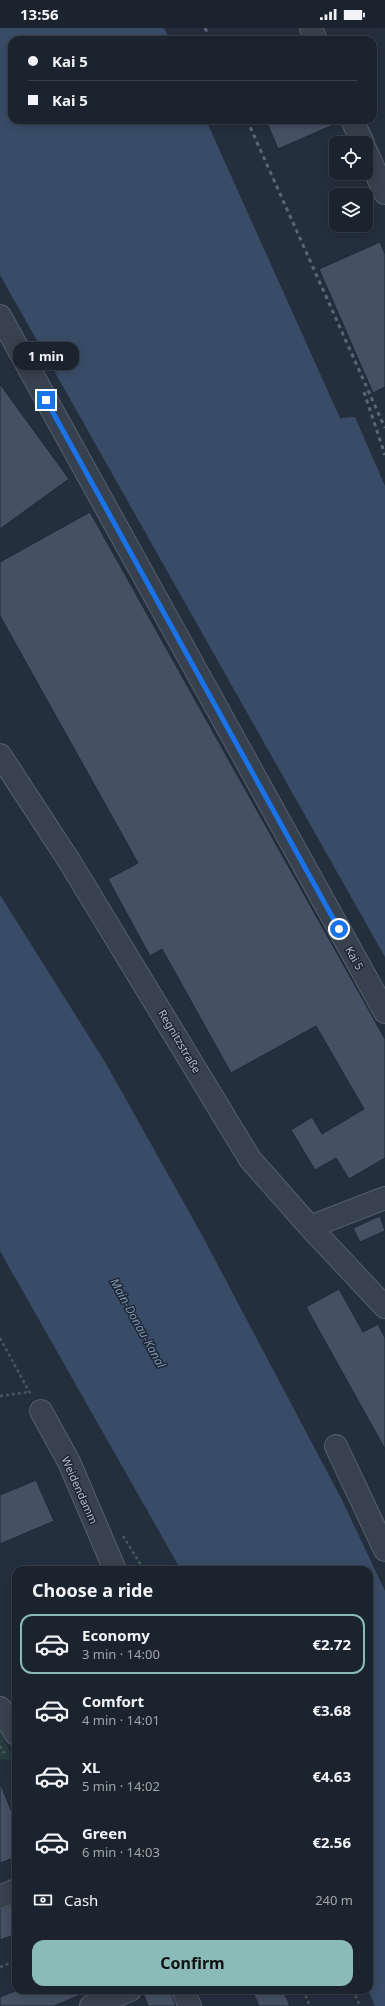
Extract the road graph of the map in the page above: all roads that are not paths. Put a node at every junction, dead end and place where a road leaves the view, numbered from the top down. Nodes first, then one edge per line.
1 (354, 124) edge
2 (360, 136) edge
3 (373, 166) edge
4 (385, 193) edge
5 (0, 316) edge
6 (0, 755) edge
7 (385, 1012) edge
8 (385, 1198) edge
9 (310, 1227) junction
10 (385, 1307) edge
11 (41, 1411) road end
12 (336, 1446) dead end
13 (385, 1550) edge
14 (113, 1566) edge
15 (0, 1708) edge
16 (12, 1728) edge
17 (12, 1892) edge
18 (0, 1897) edge
19 (120, 1994) edge
20 (185, 1994) edge
21 (90, 2006) edge
22 (190, 2006) edge

1 - 2 street
3 - 4 street
5 - 7 street, Kai 5
6 - 9 street, Regnitzstraße
8 - 9 street
9 - 10 street, Regnitzstraße
11 - 14 street, Weidendamm
12 - 13 street
15 - 16 street
17 - 18 street
19 - 21 street
20 - 22 street

